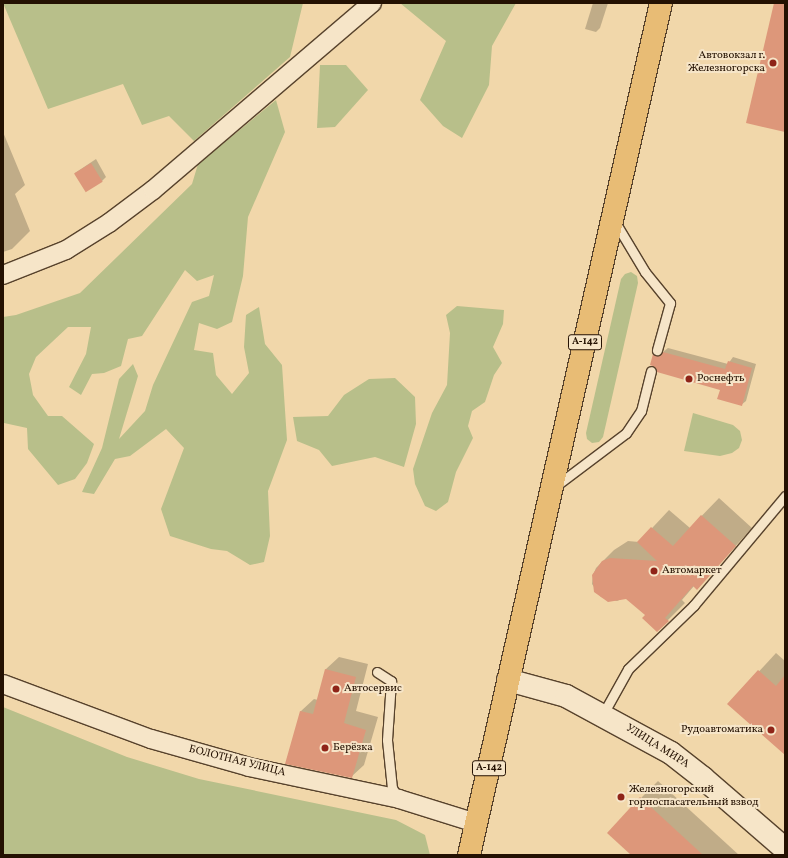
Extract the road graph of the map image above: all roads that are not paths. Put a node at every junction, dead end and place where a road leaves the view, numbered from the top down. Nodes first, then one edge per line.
1 (372, 3) edge
2 (661, 3) edge
3 (613, 217) junction
4 (3, 275) edge
5 (657, 350) dead end
6 (652, 371) dead end
7 (553, 489) junction
8 (785, 496) edge
9 (377, 672) dead end
10 (508, 680) junction
11 (3, 684) edge
12 (602, 714) junction
13 (399, 799) junction
14 (476, 823) junction
15 (785, 848) edge
16 (469, 855) edge

1 - 4 street
2 - 3 highway, А-142
3 - 5 lane
3 - 7 highway, А-142
6 - 7 lane
7 - 10 highway, А-142
8 - 12 lane
9 - 13 lane
10 - 12 main road, УЛИЦА МИРА
10 - 14 highway, А-142
11 - 13 street, БОЛОТНАЯ УЛИЦА
12 - 15 main road, УЛИЦА МИРА
13 - 14 street, БОЛОТНАЯ УЛИЦА
14 - 16 highway, А-142

